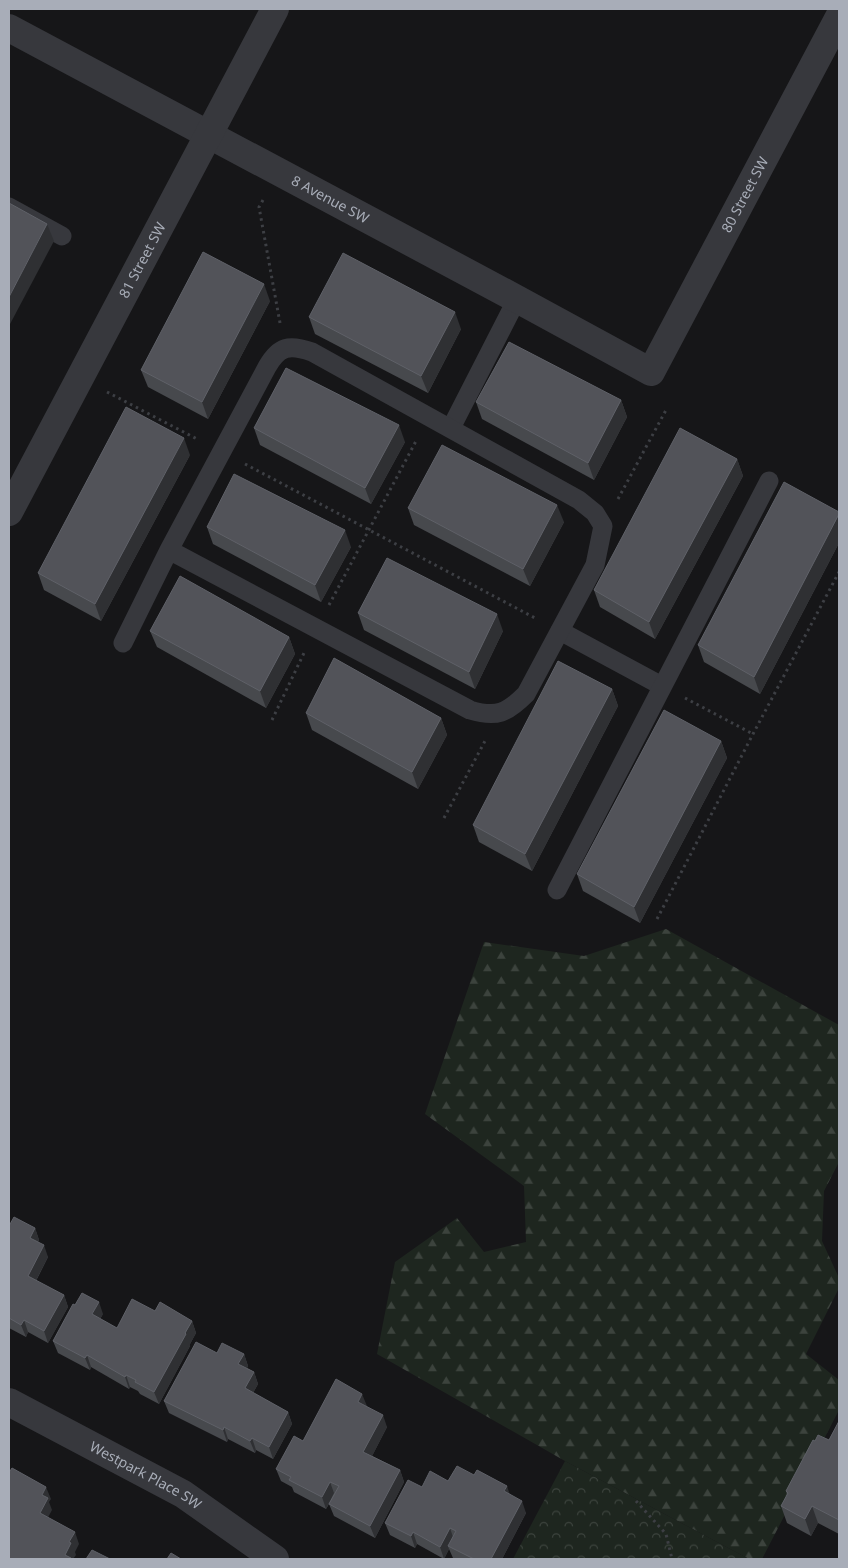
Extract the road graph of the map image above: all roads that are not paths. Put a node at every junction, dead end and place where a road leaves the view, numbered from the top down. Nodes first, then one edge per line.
1 (275, 9) edge
2 (839, 18) edge
3 (9, 28) edge
4 (208, 134) junction
5 (9, 207) edge
6 (62, 236) dead end
7 (517, 299) junction
8 (652, 372) joint
9 (451, 428) junction
10 (769, 481) dead end
11 (9, 512) edge
12 (169, 550) junction
13 (560, 631) junction
14 (123, 643) dead end
15 (662, 686) junction
16 (557, 890) dead end
17 (9, 1402) edge
18 (275, 1559) edge

1 - 4 street, 81 Street SW
2 - 8 street, 80 Street SW
3 - 4 street, 8 Avenue SW
4 - 7 street, 8 Avenue SW
4 - 11 street, 81 Street SW
5 - 6 lane
7 - 8 street, 8 Avenue SW
7 - 9 lane
9 - 12 lane
9 - 13 lane
10 - 15 lane
12 - 13 lane
12 - 14 lane
13 - 15 lane
15 - 16 lane
17 - 18 street, Westpark Place SW

